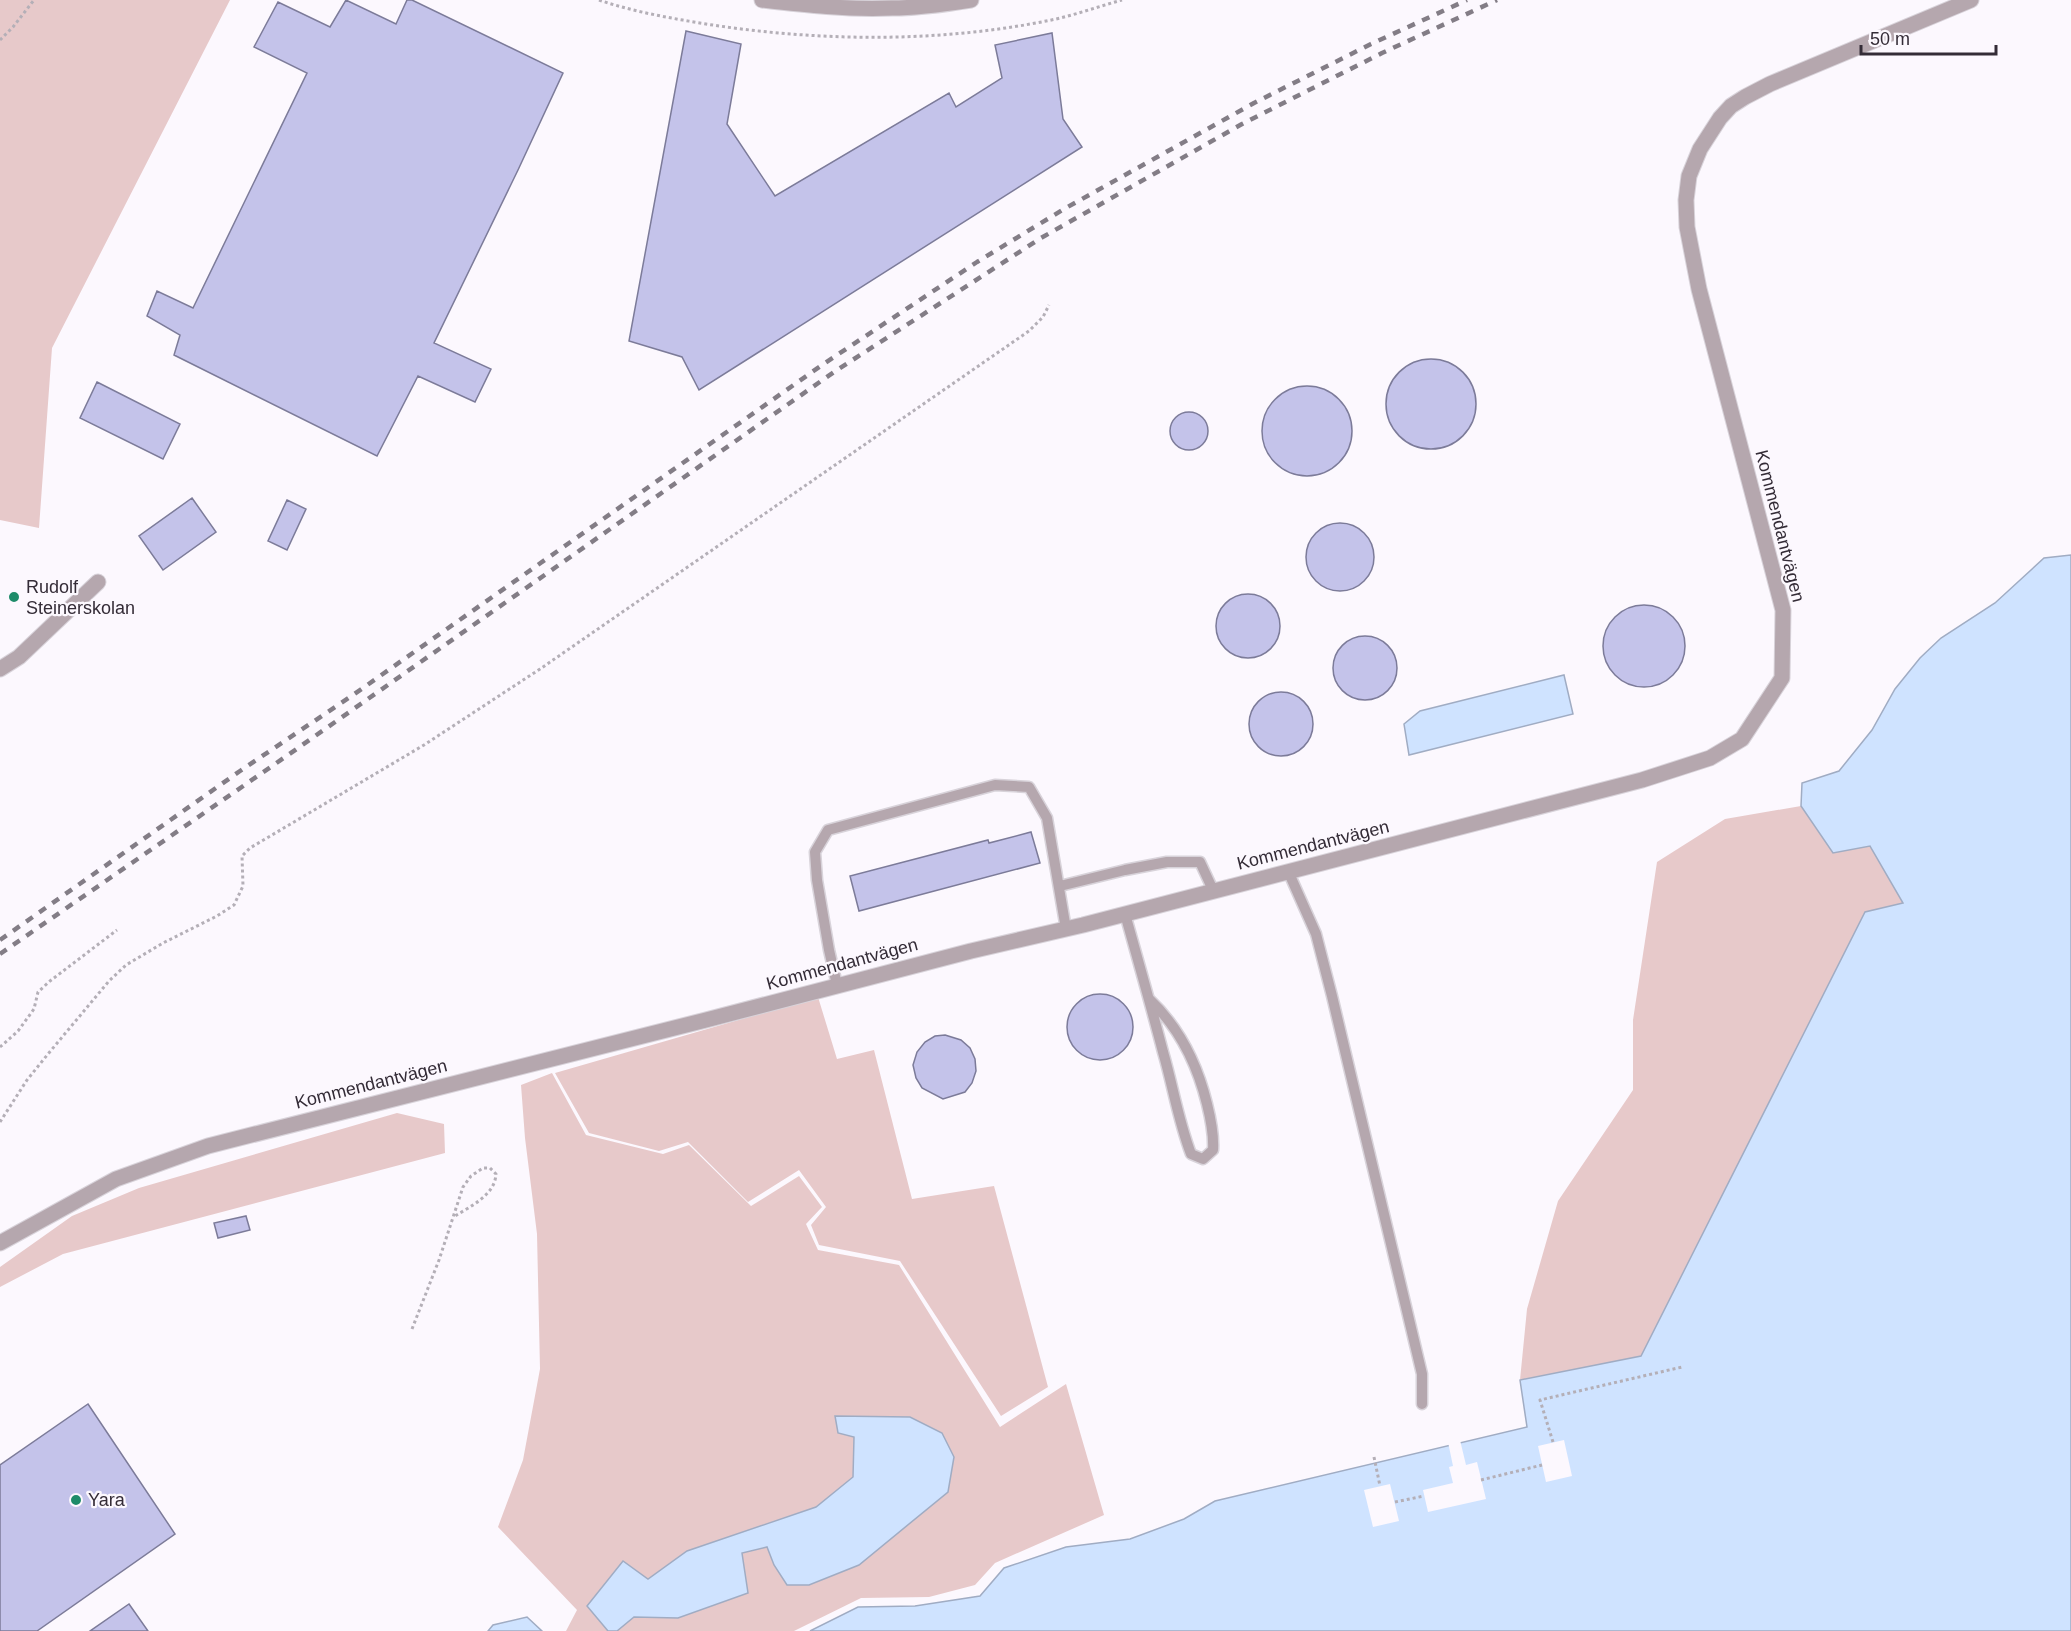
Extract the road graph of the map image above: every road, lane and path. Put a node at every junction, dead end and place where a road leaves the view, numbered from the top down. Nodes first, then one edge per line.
1 (34, 0) edge
2 (762, 0) edge
3 (971, 0) edge
4 (1971, 0) edge
5 (890, 4) edge
6 (0, 40) edge
7 (1049, 305) dead end
8 (98, 582) dead end
9 (0, 669) edge
10 (1288, 871) junction
11 (1060, 886) junction
12 (1213, 891) junction
13 (1125, 914) junction
14 (1066, 929) junction
15 (117, 930) dead end
16 (837, 985) junction
17 (1149, 999) junction
18 (0, 1047) edge
19 (0, 1122) edge
20 (455, 1216) junction
21 (0, 1243) edge
22 (412, 1329) dead end
23 (1682, 1368) dead end
24 (1422, 1404) dead end
25 (1553, 1442) dead end
26 (1374, 1457) dead end
27 (1542, 1465) dead end
28 (1481, 1480) dead end
29 (1380, 1486) dead end
30 (1424, 1496) dead end
31 (1395, 1502) dead end

1 - 6 path
2 - 5 street
3 - 5 street
4 - 10 street, Kommendantvägen
7 - 19 path
8 - 9 street
10 - 12 street, Kommendantvägen
10 - 24 lane
11 - 12 lane
11 - 14 lane
11 - 16 lane
12 - 13 street, Kommendantvägen
13 - 14 street, Kommendantvägen
13 - 17 lane
14 - 16 street, Kommendantvägen
15 - 18 path
16 - 21 street, Kommendantvägen
17 - 17 lane
20 - 20 path
20 - 22 path
23 - 25 path
26 - 29 path
27 - 28 path
30 - 31 path

